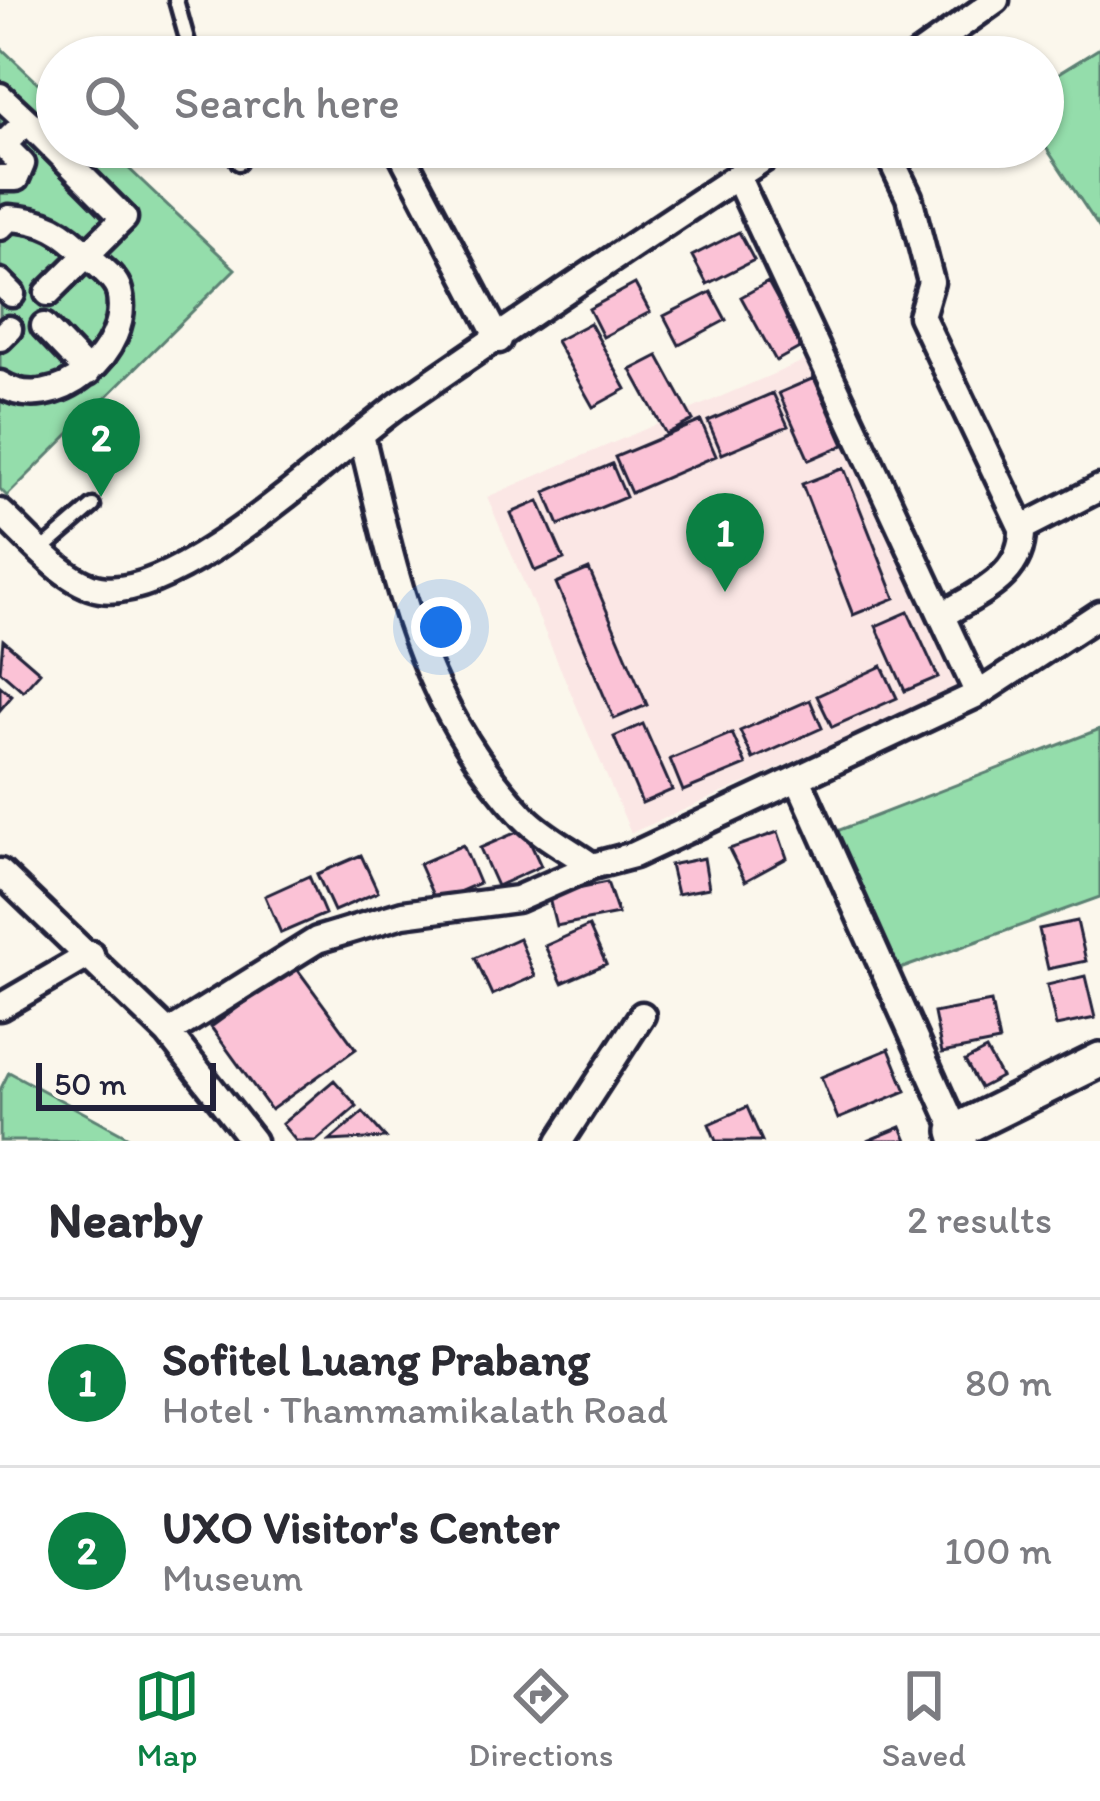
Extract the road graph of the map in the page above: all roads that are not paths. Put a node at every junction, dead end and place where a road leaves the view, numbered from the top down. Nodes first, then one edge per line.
1 (176, 0) edge
2 (996, 0) edge
3 (186, 36) edge
4 (945, 36) edge
5 (0, 96) edge
6 (27, 121) junction
7 (36, 130) edge
8 (2, 143) edge
9 (74, 168) edge
10 (409, 168) edge
11 (749, 168) edge
12 (895, 168) edge
13 (736, 176) junction
14 (0, 178) edge
15 (3, 218) edge
16 (87, 254) junction
17 (48, 293) dead end
18 (44, 326) dead end
19 (499, 340) junction
20 (88, 372) junction
21 (0, 384) edge
22 (362, 439) junction
23 (1100, 488) edge
24 (93, 506) dead end
25 (0, 512) edge
26 (1022, 528) junction
27 (43, 550) junction
28 (1100, 614) edge
29 (943, 615) junction
30 (978, 694) junction
31 (799, 779) junction
32 (592, 866) junction
33 (0, 872) edge
34 (91, 954) junction
35 (0, 1007) edge
36 (642, 1016) dead end
37 (168, 1033) junction
38 (1100, 1060) edge
39 (958, 1136) edge
40 (253, 1141) edge
41 (560, 1141) edge

1 - 3 lane
2 - 4 street
5 - 6 street
6 - 7 street
6 - 8 street
8 - 14 street
9 - 16 street
10 - 19 street
11 - 13 street
12 - 26 street
13 - 19 street
13 - 29 street
15 - 16 street
16 - 17 street
16 - 20 street
18 - 20 street
19 - 22 street
20 - 21 street
22 - 27 street
22 - 32 street
23 - 26 street
24 - 27 lane
25 - 27 street
26 - 29 street
28 - 30 street
29 - 30 street
30 - 31 street
31 - 32 street
31 - 39 street
32 - 37 street
33 - 34 street
34 - 35 street
34 - 37 street
36 - 41 street
37 - 40 street
38 - 39 street

